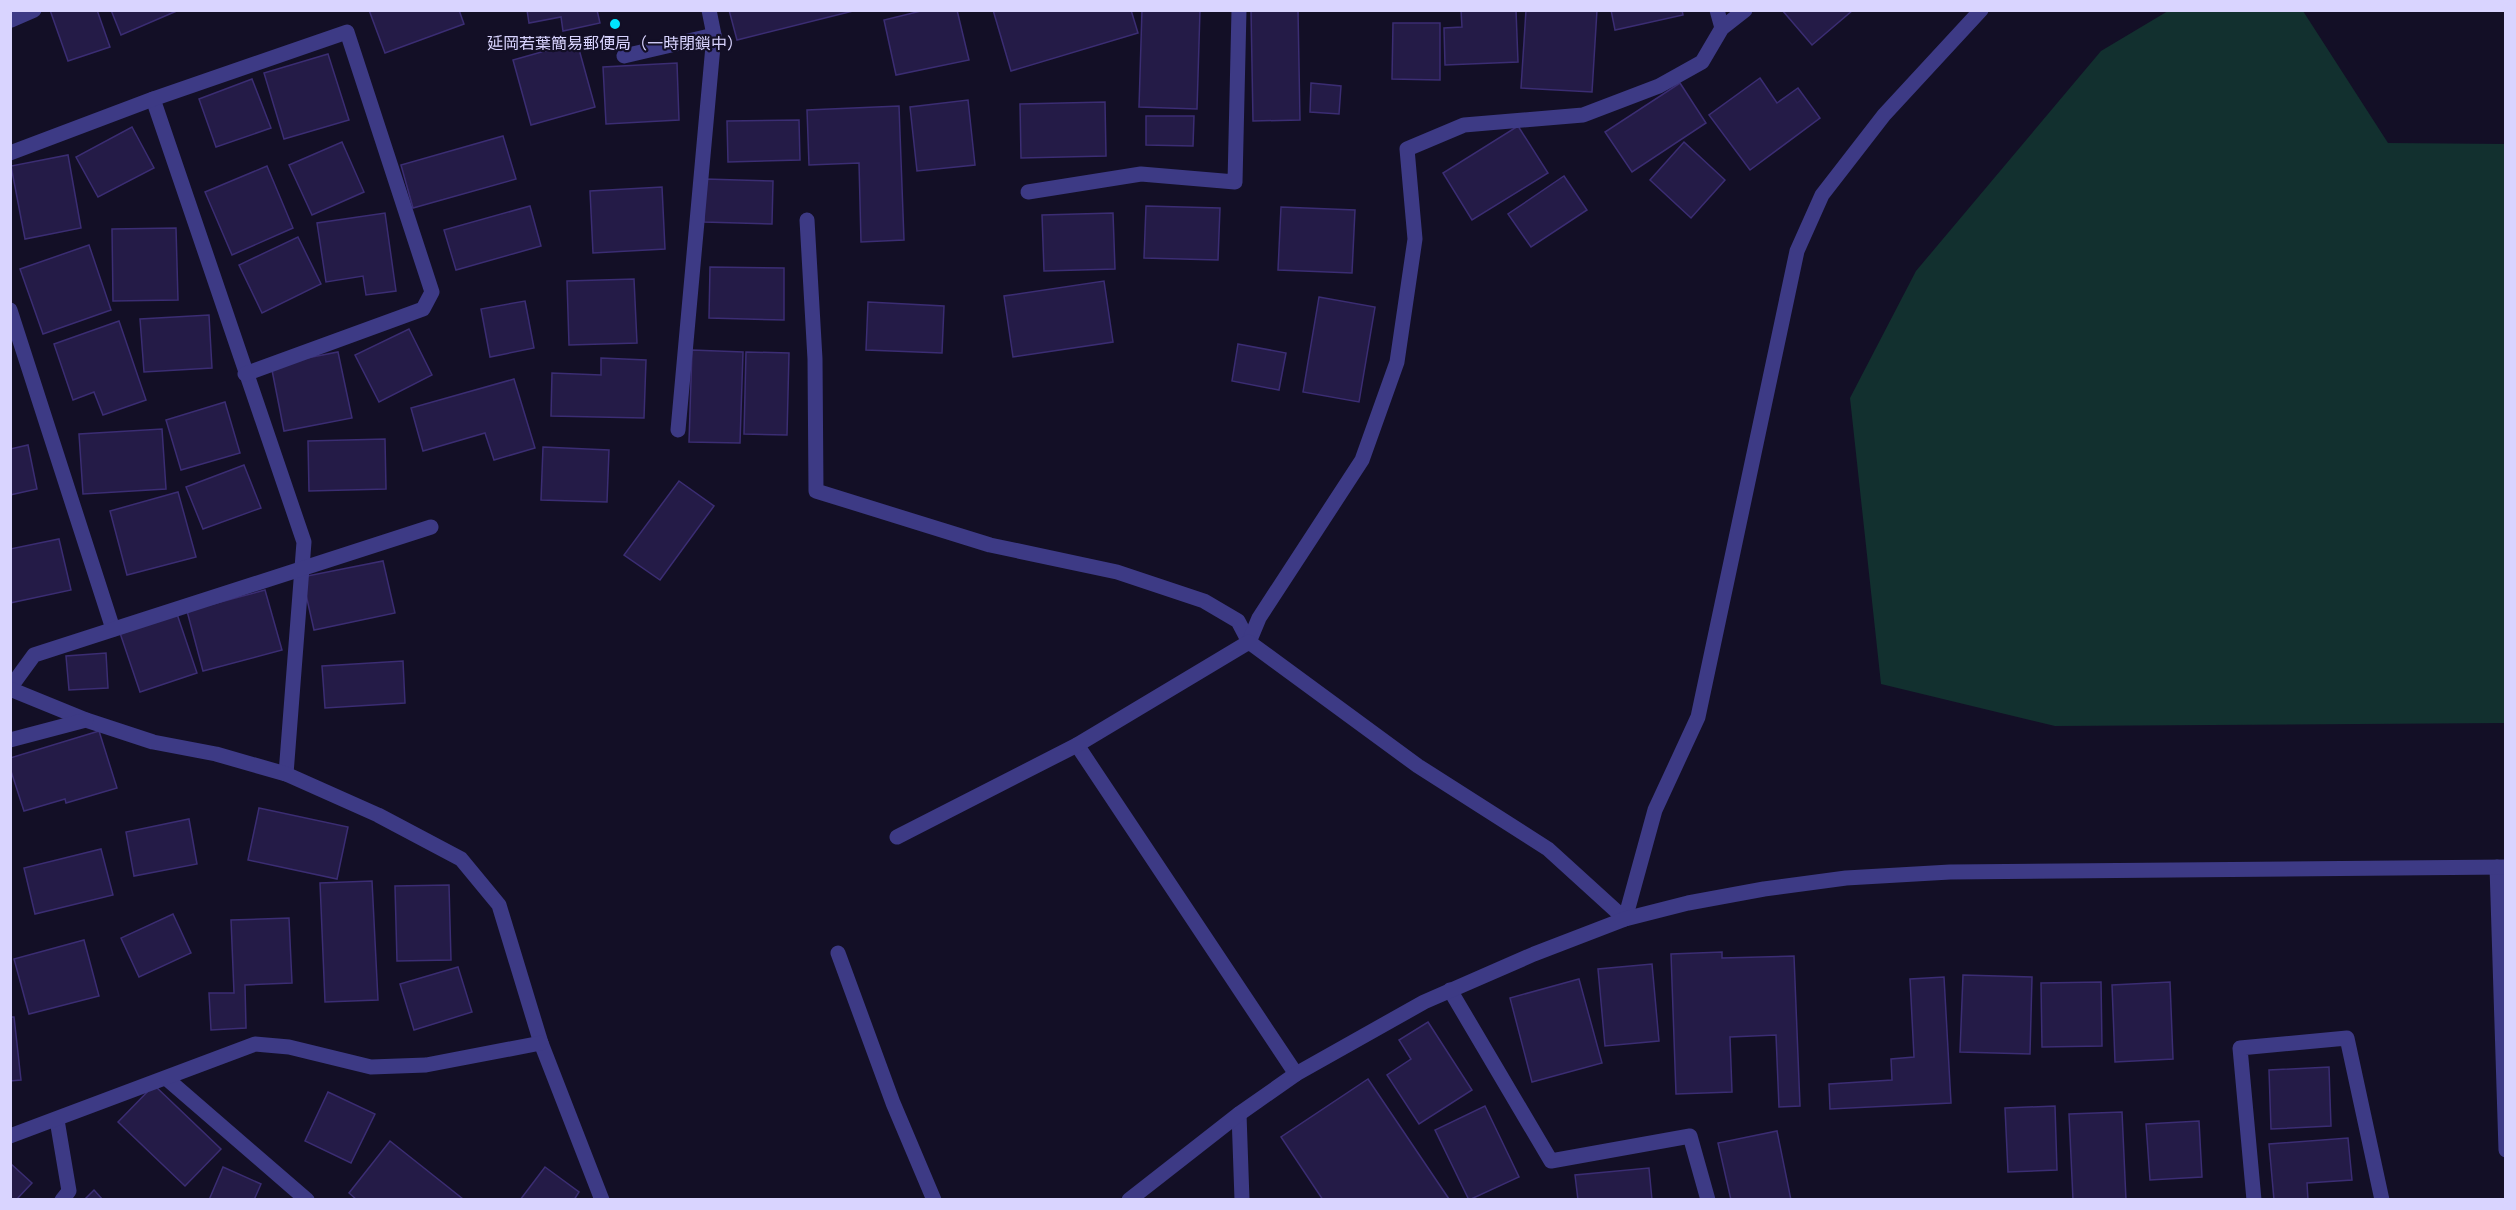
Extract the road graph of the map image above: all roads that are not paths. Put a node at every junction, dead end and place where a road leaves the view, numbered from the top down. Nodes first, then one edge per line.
1 (34, 10) edge
2 (709, 10) edge
3 (1239, 10) edge
4 (1717, 10) edge
5 (1745, 10) edge
6 (1981, 10) edge
7 (11, 20) edge
8 (1722, 28) junction
9 (714, 35) junction
10 (624, 56) dead end
11 (153, 99) junction
12 (10, 153) edge
13 (1028, 192) dead end
14 (807, 220) dead end
15 (10, 310) edge
16 (245, 374) junction
17 (678, 430) dead end
18 (431, 527) dead end
19 (301, 569) junction
20 (113, 629) junction
21 (1249, 642) junction
22 (10, 689) edge
23 (86, 720) junction
24 (10, 740) edge
25 (1077, 745) junction
26 (286, 774) junction
27 (897, 837) dead end
28 (2501, 867) edge
29 (1625, 919) junction
30 (838, 954) dead end
31 (1450, 990) junction
32 (2503, 1033) edge
33 (541, 1043) junction
34 (1296, 1074) junction
35 (166, 1078) junction
36 (1239, 1114) junction
37 (57, 1120) junction
38 (10, 1136) edge
39 (2505, 1150) edge
40 (62, 1200) edge
41 (307, 1200) edge
42 (602, 1200) edge
43 (934, 1200) edge
44 (1129, 1200) edge
45 (1242, 1200) edge
46 (1708, 1200) edge
47 (2254, 1200) edge
48 (2382, 1200) edge

1 - 7 street
2 - 9 street
3 - 13 street
4 - 8 street
5 - 8 street
6 - 29 street
8 - 21 street
9 - 10 street
9 - 17 street
11 - 12 street
11 - 16 street
11 - 16 street
14 - 21 street
15 - 20 street
16 - 19 street
18 - 19 street
19 - 20 street
19 - 26 street
20 - 22 street
21 - 25 street
21 - 29 street
22 - 23 street
23 - 24 street
23 - 26 street
25 - 27 street
25 - 34 street
26 - 33 street
28 - 29 street
28 - 32 street
29 - 31 street
30 - 43 street
31 - 34 street
31 - 46 street
32 - 39 street
33 - 35 street
33 - 42 street
34 - 36 street
35 - 37 street
35 - 41 street
36 - 44 street
36 - 45 street
37 - 38 street
37 - 40 street
47 - 48 street

